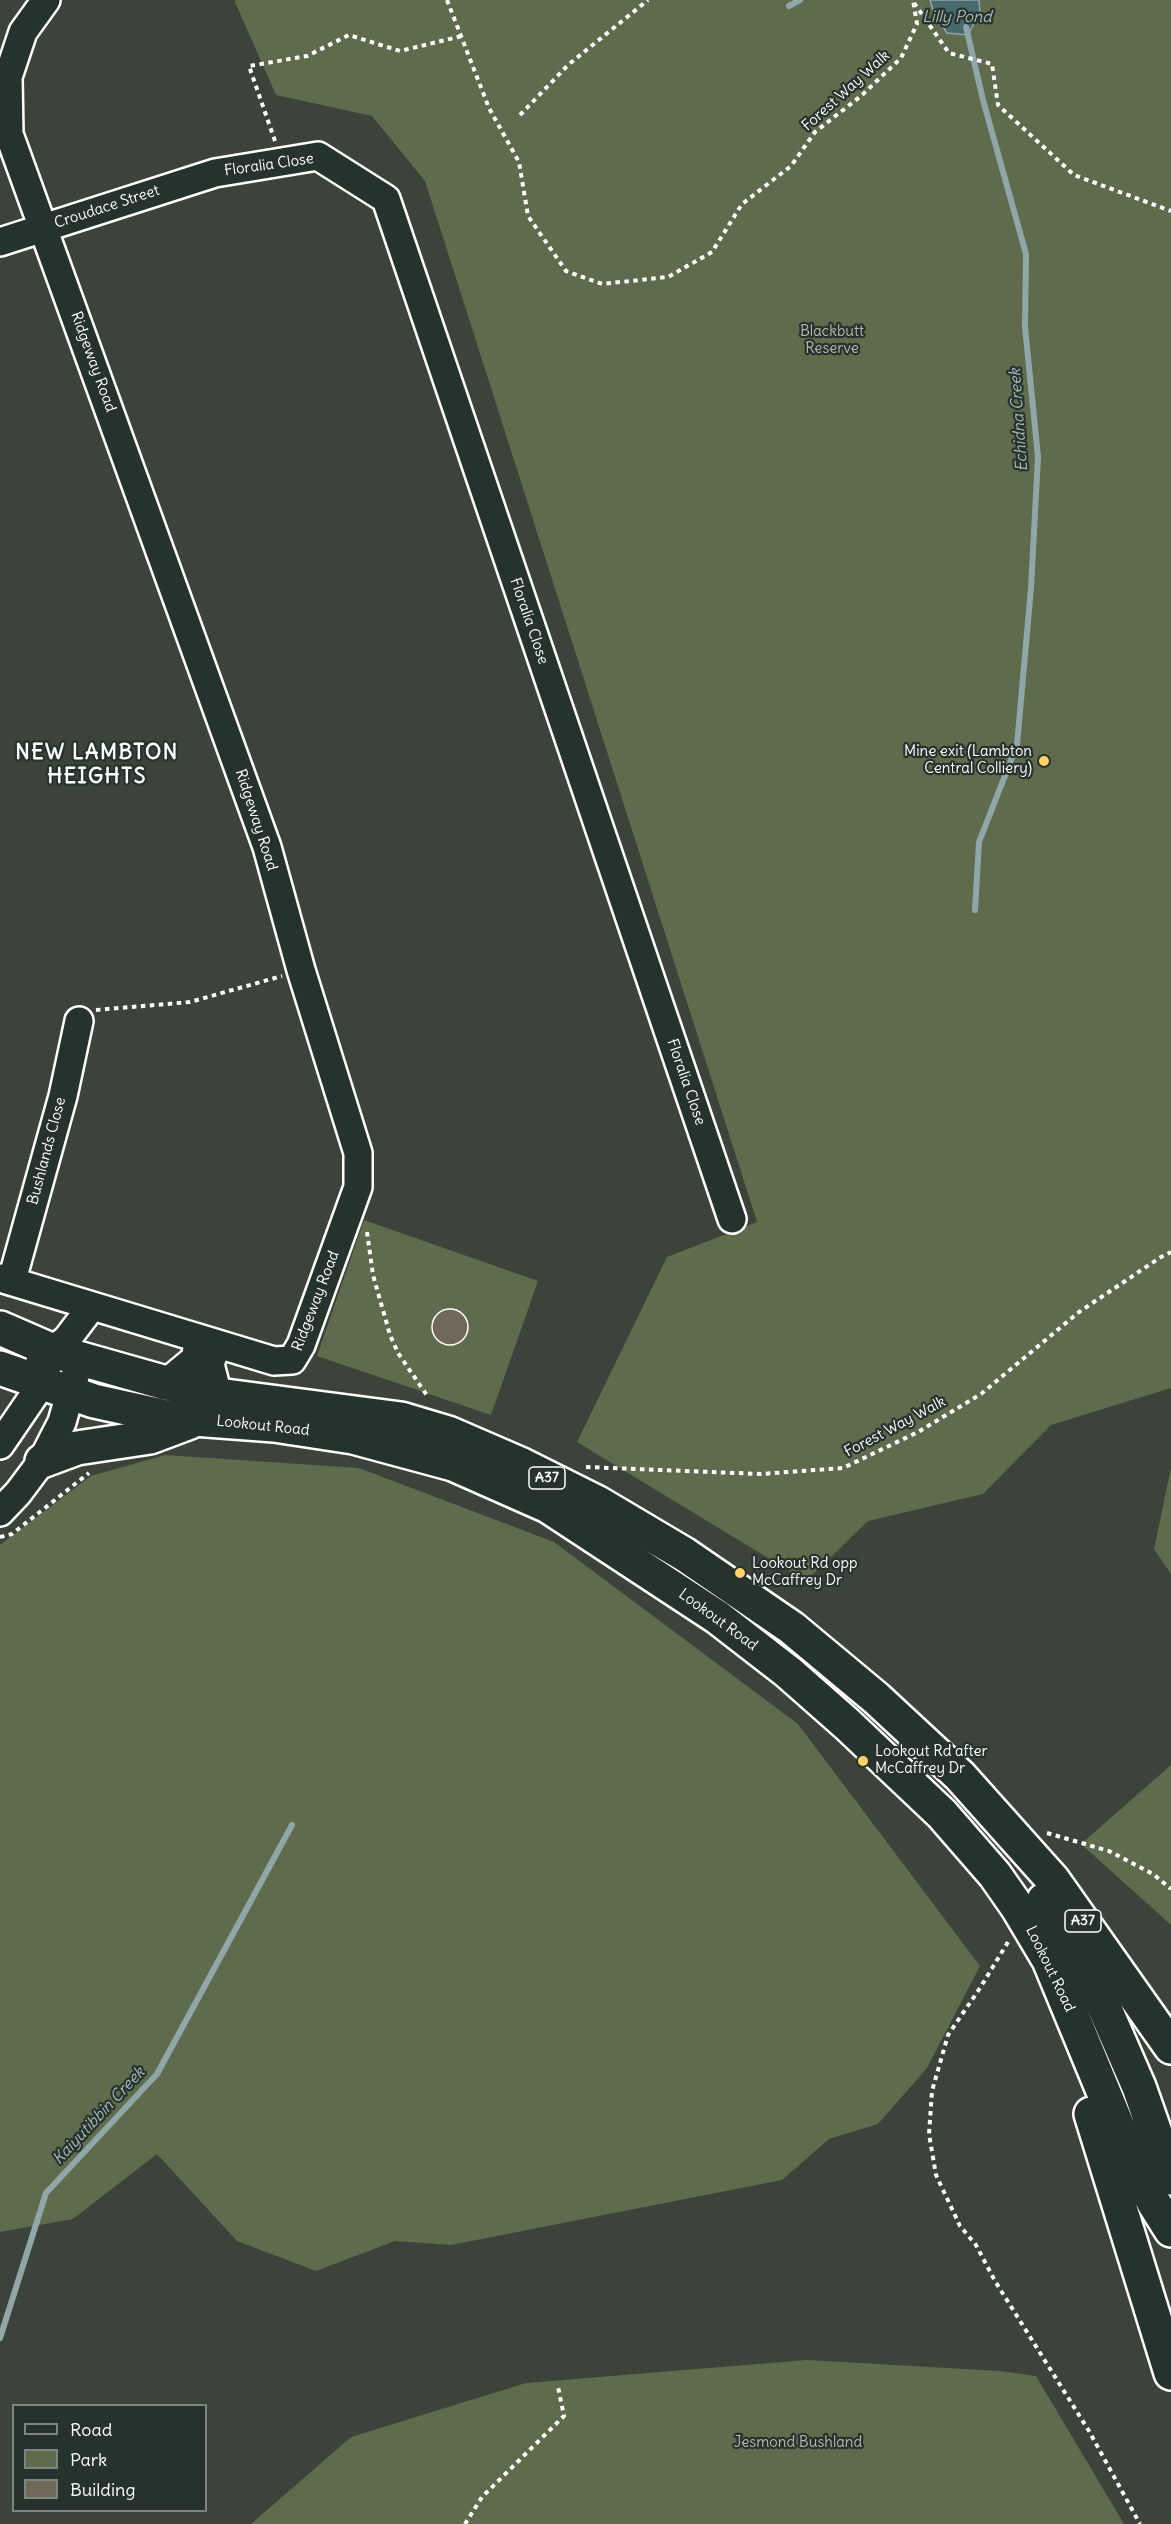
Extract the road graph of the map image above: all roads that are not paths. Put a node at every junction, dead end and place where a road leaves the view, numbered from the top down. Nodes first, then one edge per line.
1 (46, 0) edge
2 (214, 172) joint
3 (44, 227) junction
4 (0, 242) edge
5 (87, 1020) road end
6 (732, 1219) dead end
7 (6, 1279) edge
8 (92, 1306) junction
9 (0, 1328) edge
10 (208, 1342) junction
11 (66, 1355) junction
12 (31, 1380) edge
13 (166, 1383) junction
14 (218, 1395) junction
15 (195, 1420) junction
16 (0, 1445) edge
17 (42, 1461) junction
18 (6, 1523) edge
19 (986, 1804) junction
20 (1064, 1992) junction
21 (1171, 2047) edge
22 (1171, 2178) edge
23 (1171, 2230) edge
24 (1171, 2373) edge

1 - 3 street, Ridgeway Road
2 - 3 street, Croudace Street
2 - 6 street, Floralia Close
3 - 4 street, Croudace Street
3 - 10 street, Ridgeway Road
5 - 7 street, Bushlands Close
7 - 8 street, Ridgeway Road
8 - 10 street, Ridgeway Road
8 - 11 street
9 - 11 highway, Lookout Road / A37
10 - 13 street
10 - 14 street, Lookout Road
11 - 12 street
11 - 12 street
11 - 13 highway, Lookout Road / A37
12 - 15 highway, Lookout Road / A37
12 - 16 street
12 - 17 street
13 - 14 highway, Lookout Road / A37
14 - 19 highway, Lookout Road / A37
15 - 17 highway
15 - 20 highway, Lookout Road / A37
17 - 18 street
19 - 21 highway, Lookout Road / A37
19 - 22 highway
20 - 23 highway, Lookout Road
20 - 24 highway

